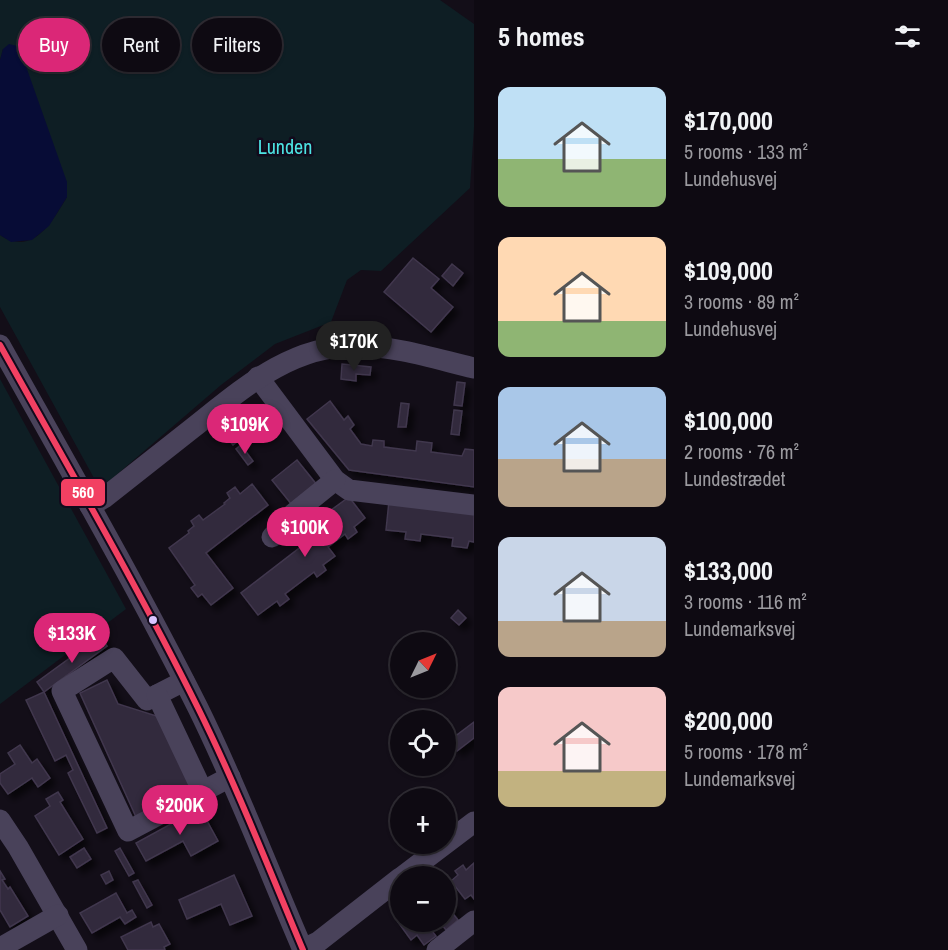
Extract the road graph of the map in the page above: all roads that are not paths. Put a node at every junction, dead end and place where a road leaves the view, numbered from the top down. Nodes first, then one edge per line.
1 (0, 345) edge
2 (474, 368) edge
3 (258, 377) junction
4 (335, 480) junction
5 (90, 506) junction
6 (474, 506) edge
7 (272, 537) dead end
8 (184, 681) junction
9 (157, 695) junction
10 (230, 777) junction
11 (202, 790) junction
12 (0, 820) edge
13 (474, 822) edge
14 (416, 866) edge
15 (390, 886) edge
16 (58, 915) junction
17 (474, 921) edge
18 (0, 948) edge
19 (77, 950) edge
20 (303, 950) edge
21 (437, 950) edge

1 - 5 street
2 - 3 street
3 - 4 street
3 - 5 street
4 - 6 street
4 - 7 street
5 - 8 street
8 - 9 street
8 - 10 street
9 - 11 street
9 - 11 street
10 - 11 street
10 - 20 street
12 - 16 street
13 - 14 street
15 - 20 street
16 - 18 street
16 - 19 street
17 - 21 street

